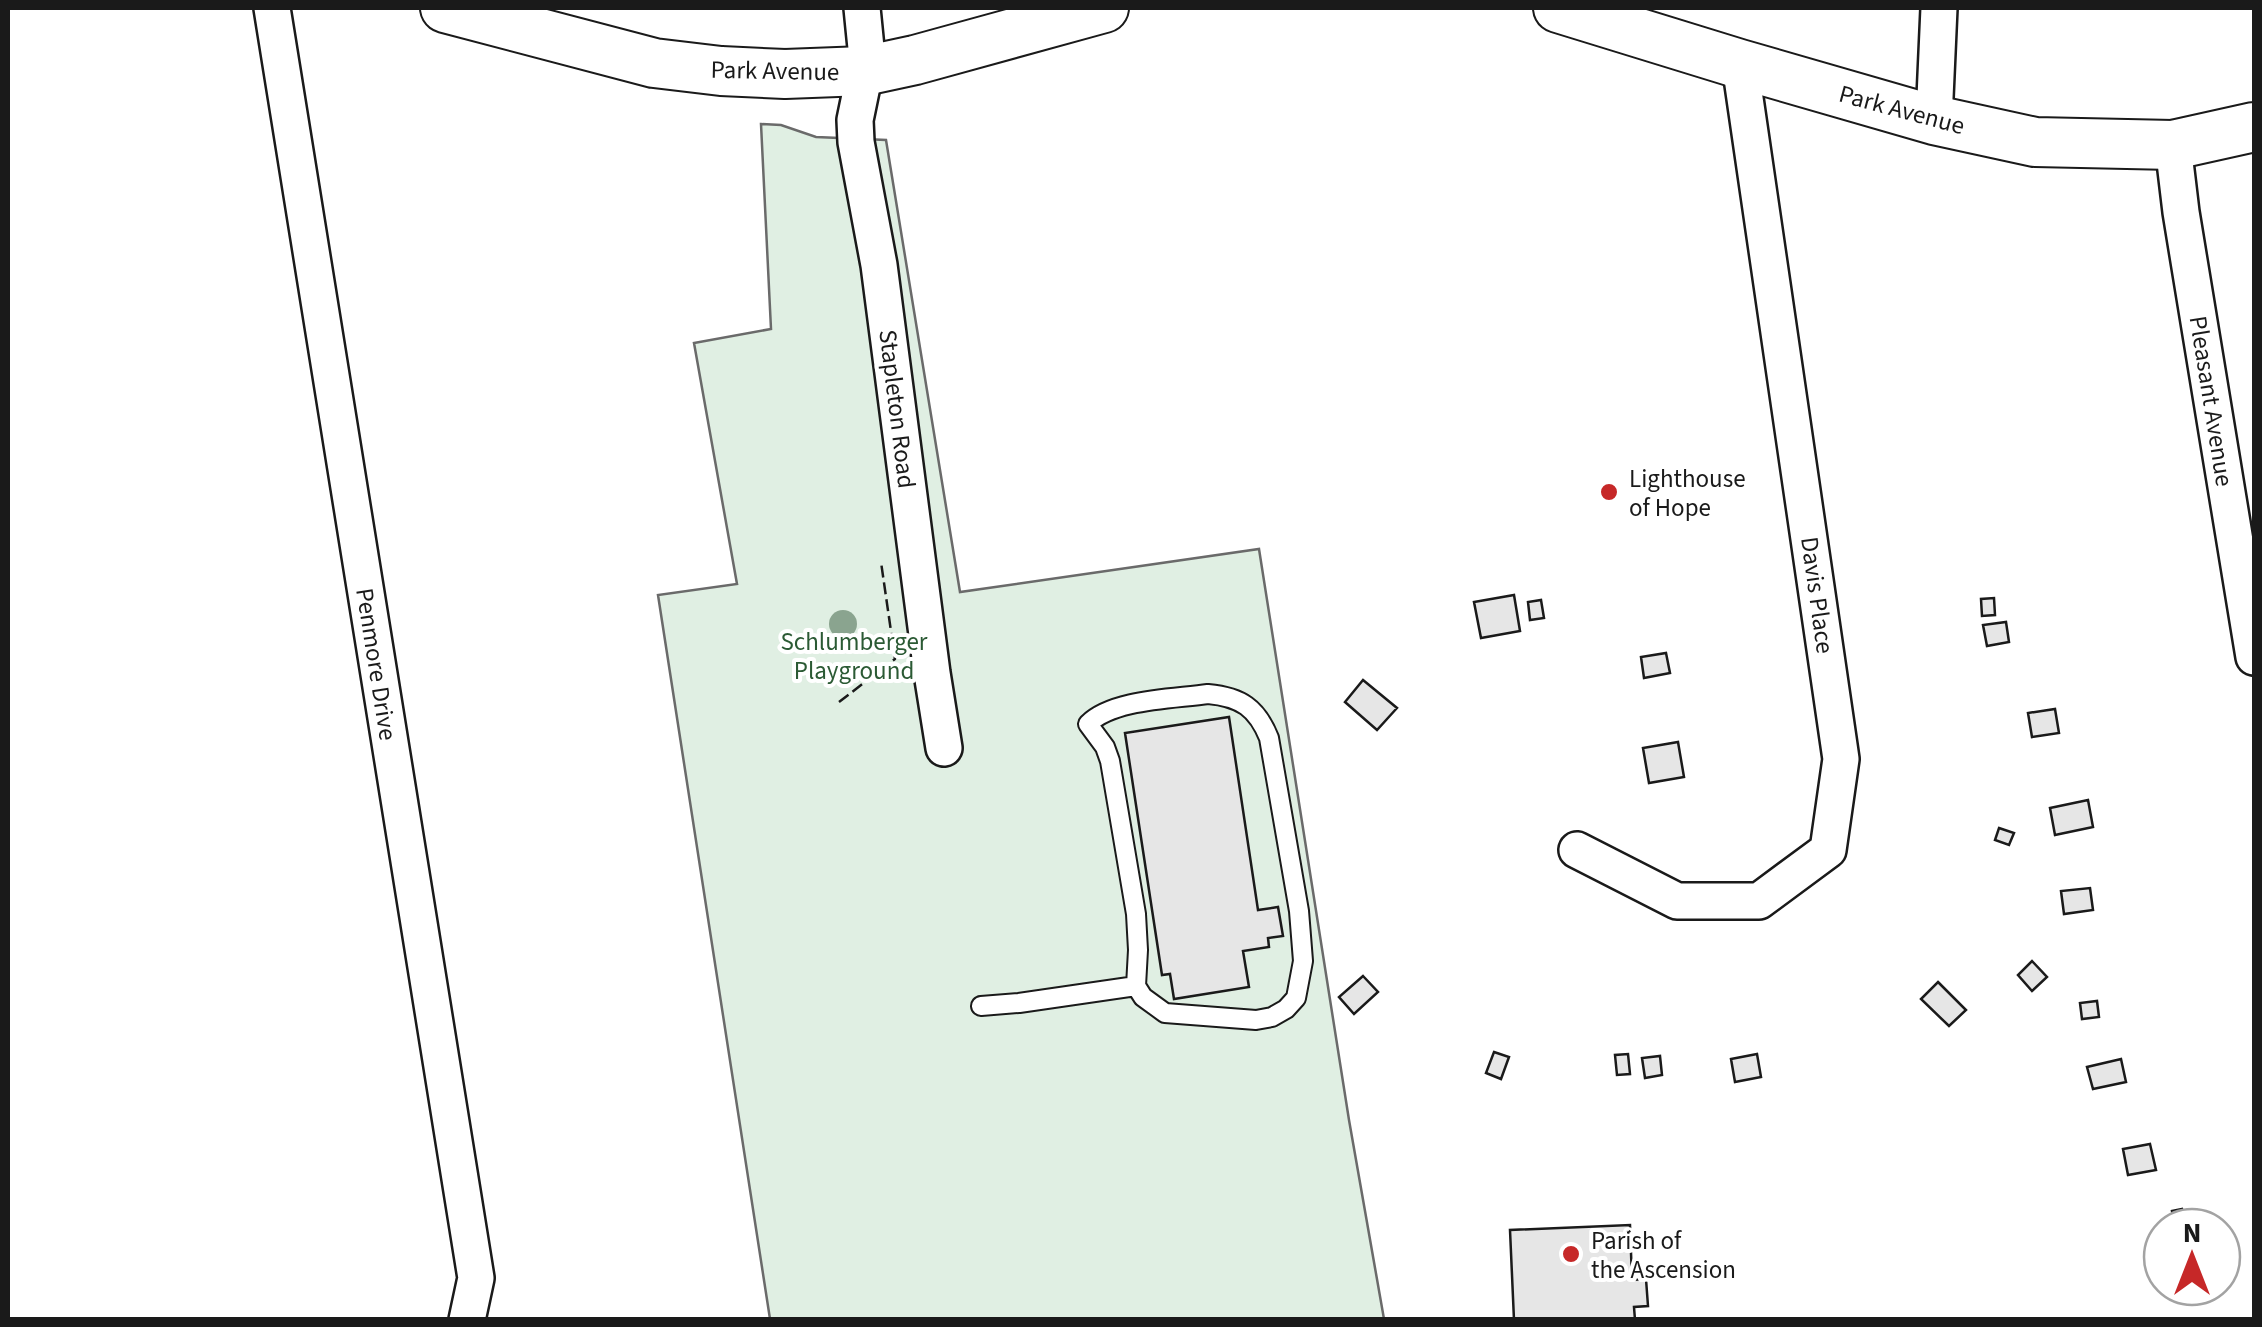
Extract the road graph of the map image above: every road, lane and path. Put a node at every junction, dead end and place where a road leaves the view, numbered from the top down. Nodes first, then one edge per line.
1 (272, 8) edge
2 (445, 8) edge
3 (862, 8) edge
4 (1104, 8) edge
5 (1558, 8) edge
6 (1939, 8) edge
7 (1740, 64) junction
8 (864, 71) junction
9 (1934, 120) junction
10 (2254, 127) edge
11 (2174, 145) junction
12 (2254, 657) edge
13 (944, 748) dead end
14 (1576, 850) dead end
15 (1136, 986) junction
16 (982, 1006) dead end
17 (467, 1320) edge

1 - 17 street, Penmore Drive
2 - 8 main road, Park Avenue
3 - 8 street, Stapleton Road
4 - 8 main road, Park Avenue
5 - 7 main road, Park Avenue
6 - 9 street
7 - 9 main road, Park Avenue
7 - 14 street, Davis Place
8 - 13 street, Stapleton Road
9 - 11 main road, Park Avenue
10 - 11 main road, Park Avenue
11 - 12 street, Pleasant Avenue
15 - 15 lane
15 - 16 lane

